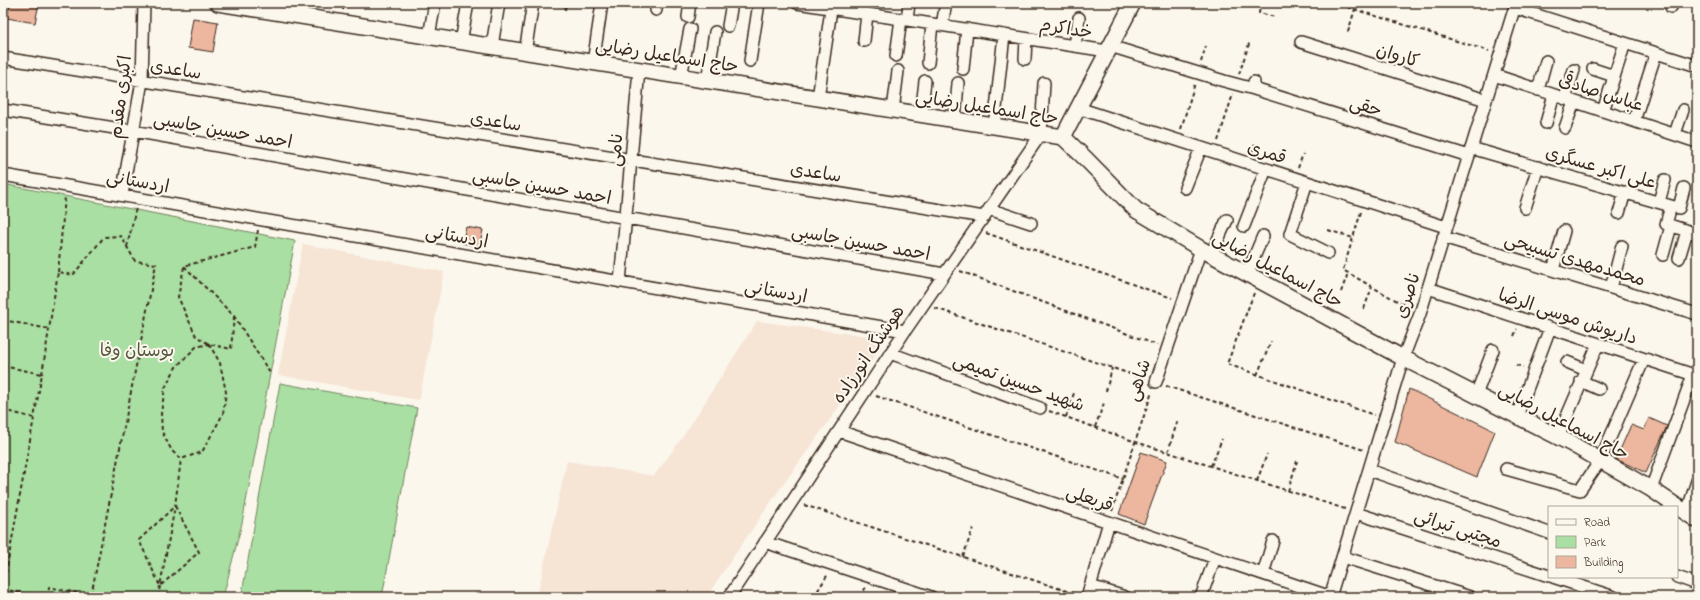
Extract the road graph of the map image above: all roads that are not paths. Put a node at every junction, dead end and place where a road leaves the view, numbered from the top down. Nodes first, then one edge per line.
1 (144, 3) edge
2 (221, 3) edge
3 (435, 3) edge
4 (468, 3) edge
5 (499, 3) edge
6 (533, 3) edge
7 (602, 3) edge
8 (690, 3) edge
9 (732, 3) edge
10 (759, 3) edge
11 (798, 3) edge
12 (909, 3) edge
13 (946, 3) edge
14 (1133, 3) edge
15 (1515, 5) edge
16 (253, 6) edge
17 (831, 6) edge
18 (279, 8) edge
19 (867, 14) junction
20 (688, 17) dead end
21 (1079, 18) dead end
22 (904, 20) junction
23 (937, 25) junction
24 (728, 26) dead end
25 (690, 29) dead end
26 (967, 29) junction
27 (715, 32) dead end
28 (1004, 35) junction
29 (429, 36) junction
30 (1026, 38) junction
31 (864, 41) dead end
32 (461, 42) junction
33 (1301, 42) dead end
34 (1625, 43) junction
35 (492, 46) junction
36 (1075, 46) junction
37 (1108, 49) junction
38 (525, 52) junction
39 (1656, 53) junction
40 (896, 56) dead end
41 (3, 58) edge
42 (1025, 59) dead end
43 (750, 61) dead end
44 (1546, 61) dead end
45 (593, 63) junction
46 (928, 63) dead end
47 (1697, 66) edge
48 (963, 69) dead end
49 (1593, 69) dead end
50 (639, 70) junction
51 (1574, 70) dead end
52 (898, 71) dead end
53 (1494, 75) junction
54 (1614, 76) junction
55 (681, 77) junction
56 (142, 81) junction
57 (707, 81) junction
58 (925, 81) dead end
59 (958, 83) dead end
60 (1044, 83) dead end
61 (1538, 90) junction
62 (1554, 95) junction
63 (818, 98) junction
64 (1486, 100) junction
65 (1570, 100) junction
66 (1078, 108) junction
67 (3, 110) edge
68 (893, 110) junction
69 (1683, 110) dead end
70 (1603, 111) junction
71 (921, 115) junction
72 (955, 120) junction
73 (1634, 121) junction
74 (1546, 123) dead end
75 (994, 126) junction
76 (1565, 128) dead end
77 (133, 131) junction
78 (1041, 134) junction
79 (1675, 134) junction
80 (1062, 137) junction
81 (1697, 142) edge
82 (1201, 148) junction
83 (1470, 152) junction
84 (631, 160) junction
85 (1538, 167) junction
86 (1266, 169) junction
87 (3, 175) edge
88 (1665, 180) dead end
89 (1307, 182) junction
90 (1185, 188) dead end
91 (1684, 188) dead end
92 (1625, 192) junction
93 (122, 195) junction
94 (1659, 202) junction
95 (1671, 206) junction
96 (1524, 208) dead end
97 (986, 213) junction
98 (1619, 213) dead end
99 (626, 218) junction
100 (1227, 220) dead end
101 (1031, 223) dead end
102 (1244, 226) dead end
103 (1671, 226) junction
104 (1564, 231) dead end
105 (1445, 232) junction
106 (1692, 232) edge
107 (1263, 236) dead end
108 (1622, 246) dead end
109 (1206, 252) junction
110 (1328, 253) dead end
111 (1663, 255) dead end
112 (1678, 258) dead end
113 (1553, 270) junction
114 (947, 271) junction
115 (1253, 278) junction
116 (620, 282) junction
117 (1428, 288) junction
118 (1611, 288) junction
119 (1697, 314) edge
120 (1550, 328) junction
121 (905, 331) junction
122 (1598, 344) junction
123 (1492, 350) dead end
124 (890, 353) junction
125 (1403, 358) junction
126 (1644, 359) junction
127 (1567, 362) dead end
128 (1586, 370) junction
129 (1695, 376) edge
130 (1581, 381) junction
131 (1156, 382) road end
132 (1598, 389) dead end
133 (1476, 395) junction
134 (1040, 408) road end
135 (1517, 416) junction
136 (839, 431) junction
137 (1558, 437) junction
138 (1600, 461) junction
139 (1506, 469) dead end
140 (1369, 470) junction
141 (1697, 481) edge
142 (1650, 489) junction
143 (1676, 506) edge
144 (1678, 507) edge
145 (1356, 513) junction
146 (1692, 516) edge
147 (1109, 522) junction
148 (1548, 533) edge
149 (1273, 541) dead end
150 (765, 542) junction
151 (1342, 557) junction
152 (1214, 558) junction
153 (1263, 574) junction
154 (1548, 576) edge
155 (1678, 577) edge
156 (1556, 578) edge
157 (1697, 584) edge
158 (1090, 586) junction
159 (907, 593) edge
160 (1083, 596) edge
161 (729, 597) edge
162 (931, 597) edge
163 (1122, 597) edge
164 (1201, 597) edge
165 (1330, 597) edge
166 (1470, 597) edge
167 (1614, 597) edge

1 - 56 street, اکبری مقدم
2 - 16 main road, حاج اسماعیل رضایی
3 - 29 street
4 - 32 street
5 - 35 street
6 - 38 street
7 - 45 street
8 - 20 street
9 - 24 street
10 - 43 street
11 - 17 street, خداکرم
12 - 22 street
13 - 23 street
14 - 37 main road
15 - 34 street
15 - 53 street, ناصری
16 - 18 main road, حاج اسماعیل رضایی
17 - 19 street, خداکرم
17 - 63 street
18 - 29 main road, حاج اسماعیل رضایی
19 - 22 street, خداکرم
19 - 31 street
21 - 36 street
22 - 23 street, خداکرم
22 - 40 street
23 - 26 street, خداکرم
23 - 46 street
25 - 55 street
26 - 28 street, خداکرم
26 - 48 street
27 - 57 street
28 - 30 street, خداکرم
28 - 75 street
29 - 32 main road, حاج اسماعیل رضایی
30 - 36 street, خداکرم
30 - 42 street
32 - 35 main road, حاج اسماعیل رضایی
33 - 64 street, کاروان
34 - 39 street
34 - 54 street
35 - 38 main road, حاج اسماعیل رضایی
36 - 37 street, خداکرم
37 - 66 main road
37 - 83 street, حقی
38 - 45 main road, حاج اسماعیل رضایی
39 - 47 street
39 - 73 street
41 - 56 street, ساعدی
44 - 61 street
45 - 50 main road, حاج اسماعیل رضایی
49 - 54 street
50 - 55 main road, حاج اسماعیل رضایی
50 - 84 street, نامی
51 - 65 street
52 - 68 street
53 - 61 street, عباس صادقی
53 - 64 street, ناصری
54 - 70 street
55 - 57 main road, حاج اسماعیل رضایی
56 - 77 street, اکبری مقدم
56 - 84 street, ساعدی
57 - 63 main road, حاج اسماعیل رضایی
58 - 71 street
59 - 72 street
60 - 78 street
61 - 62 street, عباس صادقی
62 - 65 street, عباس صادقی
62 - 74 street
63 - 68 main road, حاج اسماعیل رضایی
64 - 83 street, ناصری
65 - 70 street, عباس صادقی
65 - 76 street
66 - 80 main road
66 - 82 street, قمری
67 - 77 street, احمد حسین جاسبی
68 - 71 main road, حاج اسماعیل رضایی
69 - 79 street
70 - 73 street, عباس صادقی
71 - 72 main road, حاج اسماعیل رضایی
72 - 75 main road, حاج اسماعیل رضایی
73 - 79 street, عباس صادقی
75 - 78 main road, حاج اسماعیل رضایی
77 - 93 street, اکبری مقدم
77 - 99 street, احمد حسین جاسبی
78 - 80 main road, حاج اسماعیل رضایی
78 - 97 street, هوشنگ انورزاده
79 - 81 street, عباس صادقی
80 - 109 main road, حاج اسماعیل رضایی
82 - 86 street, قمری
82 - 90 street
83 - 85 street, علی اکبر عسگری
83 - 105 street, ناصری
84 - 97 street, ساعدی
84 - 99 street, نامی
85 - 92 street, علی اکبر عسگری
85 - 96 street
86 - 89 street, قمری
86 - 102 street
87 - 93 street, اردستانی
88 - 94 street
89 - 105 street, قمری
89 - 110 street
91 - 95 street
92 - 94 street, علی اکبر عسگری
92 - 98 street
93 - 116 street, اردستانی
94 - 95 street, علی اکبر عسگری
95 - 103 street, علی اکبر عسگری
97 - 101 street, ساعدی
97 - 114 street, هوشنگ انورزاده
99 - 114 street, احمد حسین جاسبی
99 - 116 street, نامی
100 - 109 street, شاهی
103 - 106 street
103 - 111 street
104 - 113 street
105 - 113 street, محمدمهدی تسبیحی
105 - 117 street, ناصری
106 - 112 street
107 - 115 street
108 - 118 street
109 - 115 main road, حاج اسماعیل رضایی
109 - 131 street, شاهی
113 - 118 street, محمدمهدی تسبیحی
114 - 121 street, هوشنگ انورزاده
115 - 125 main road, حاج اسماعیل رضایی
116 - 121 street, اردستانی
117 - 120 street, داریوش موسی الرضا
117 - 125 street, ناصری
118 - 119 street, محمدمهدی تسبیحی
120 - 122 street, داریوش موسی الرضا
120 - 135 street
121 - 124 street, هوشنگ انورزاده
122 - 126 street, داریوش موسی الرضا
122 - 128 street
123 - 133 street
124 - 134 street, شهید حسین تمیمی
124 - 136 street, هوشنگ انورزاده
125 - 133 main road, حاج اسماعیل رضایی
125 - 140 street, ناصری
126 - 129 street, داریوش موسی الرضا
126 - 138 street
127 - 128 street
128 - 130 street
129 - 142 street
130 - 132 street
130 - 137 street
133 - 135 main road, حاج اسماعیل رضایی
135 - 137 main road, حاج اسماعیل رضایی
136 - 147 street, قربعلی
136 - 150 street, هوشنگ انورزاده
137 - 138 main road, حاج اسماعیل رضایی
138 - 139 street
138 - 142 main road, حاج اسماعیل رضایی
140 - 145 street, ناصری
140 - 148 street
141 - 146 street
142 - 143 main road, حاج اسماعیل رضایی
144 - 146 main road, حاج اسماعیل رضایی
145 - 151 street, ناصری
145 - 154 street, مجتبی تبرائی
147 - 152 street, قربعلی
147 - 158 street
149 - 153 street
150 - 159 street
150 - 161 street, هوشنگ انورزاده
151 - 165 street, ناصری
151 - 166 street
152 - 153 street, قربعلی
152 - 164 street
153 - 165 street, قربعلی
155 - 157 street
156 - 167 street
158 - 160 street
158 - 163 street
159 - 162 street

